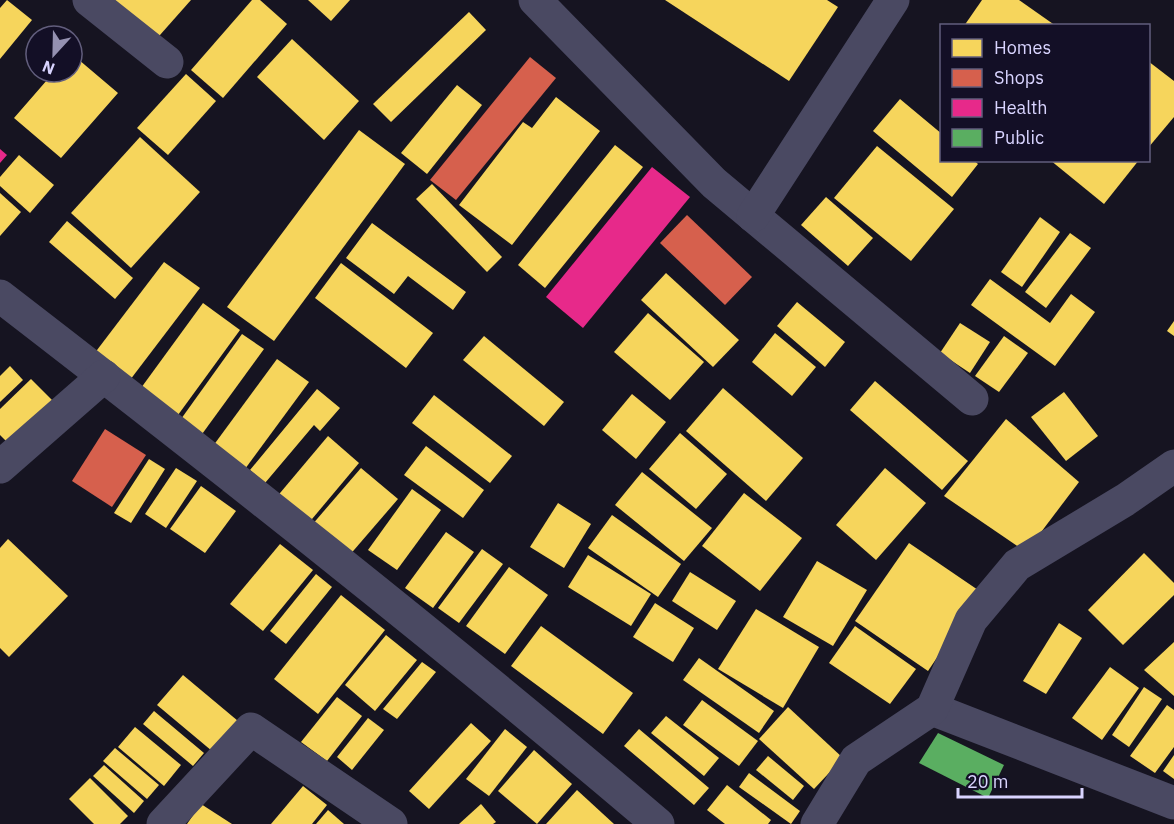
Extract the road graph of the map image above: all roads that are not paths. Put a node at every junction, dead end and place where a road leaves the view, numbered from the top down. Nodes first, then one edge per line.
1 (89, 0) edge
2 (535, 0) edge
3 (893, 0) edge
4 (167, 62) dead end
5 (753, 216) junction
6 (0, 296) edge
7 (104, 376) junction
8 (972, 399) dead end
9 (1174, 466) edge
10 (0, 467) edge
11 (932, 709) junction
12 (1174, 803) edge
13 (163, 824) edge
14 (391, 824) edge
15 (658, 824) edge
16 (817, 824) edge

1 - 4 street
2 - 5 street
3 - 5 street
5 - 8 street
6 - 7 street
7 - 10 street
7 - 15 street
9 - 11 street
11 - 12 street
11 - 16 street
13 - 14 street

